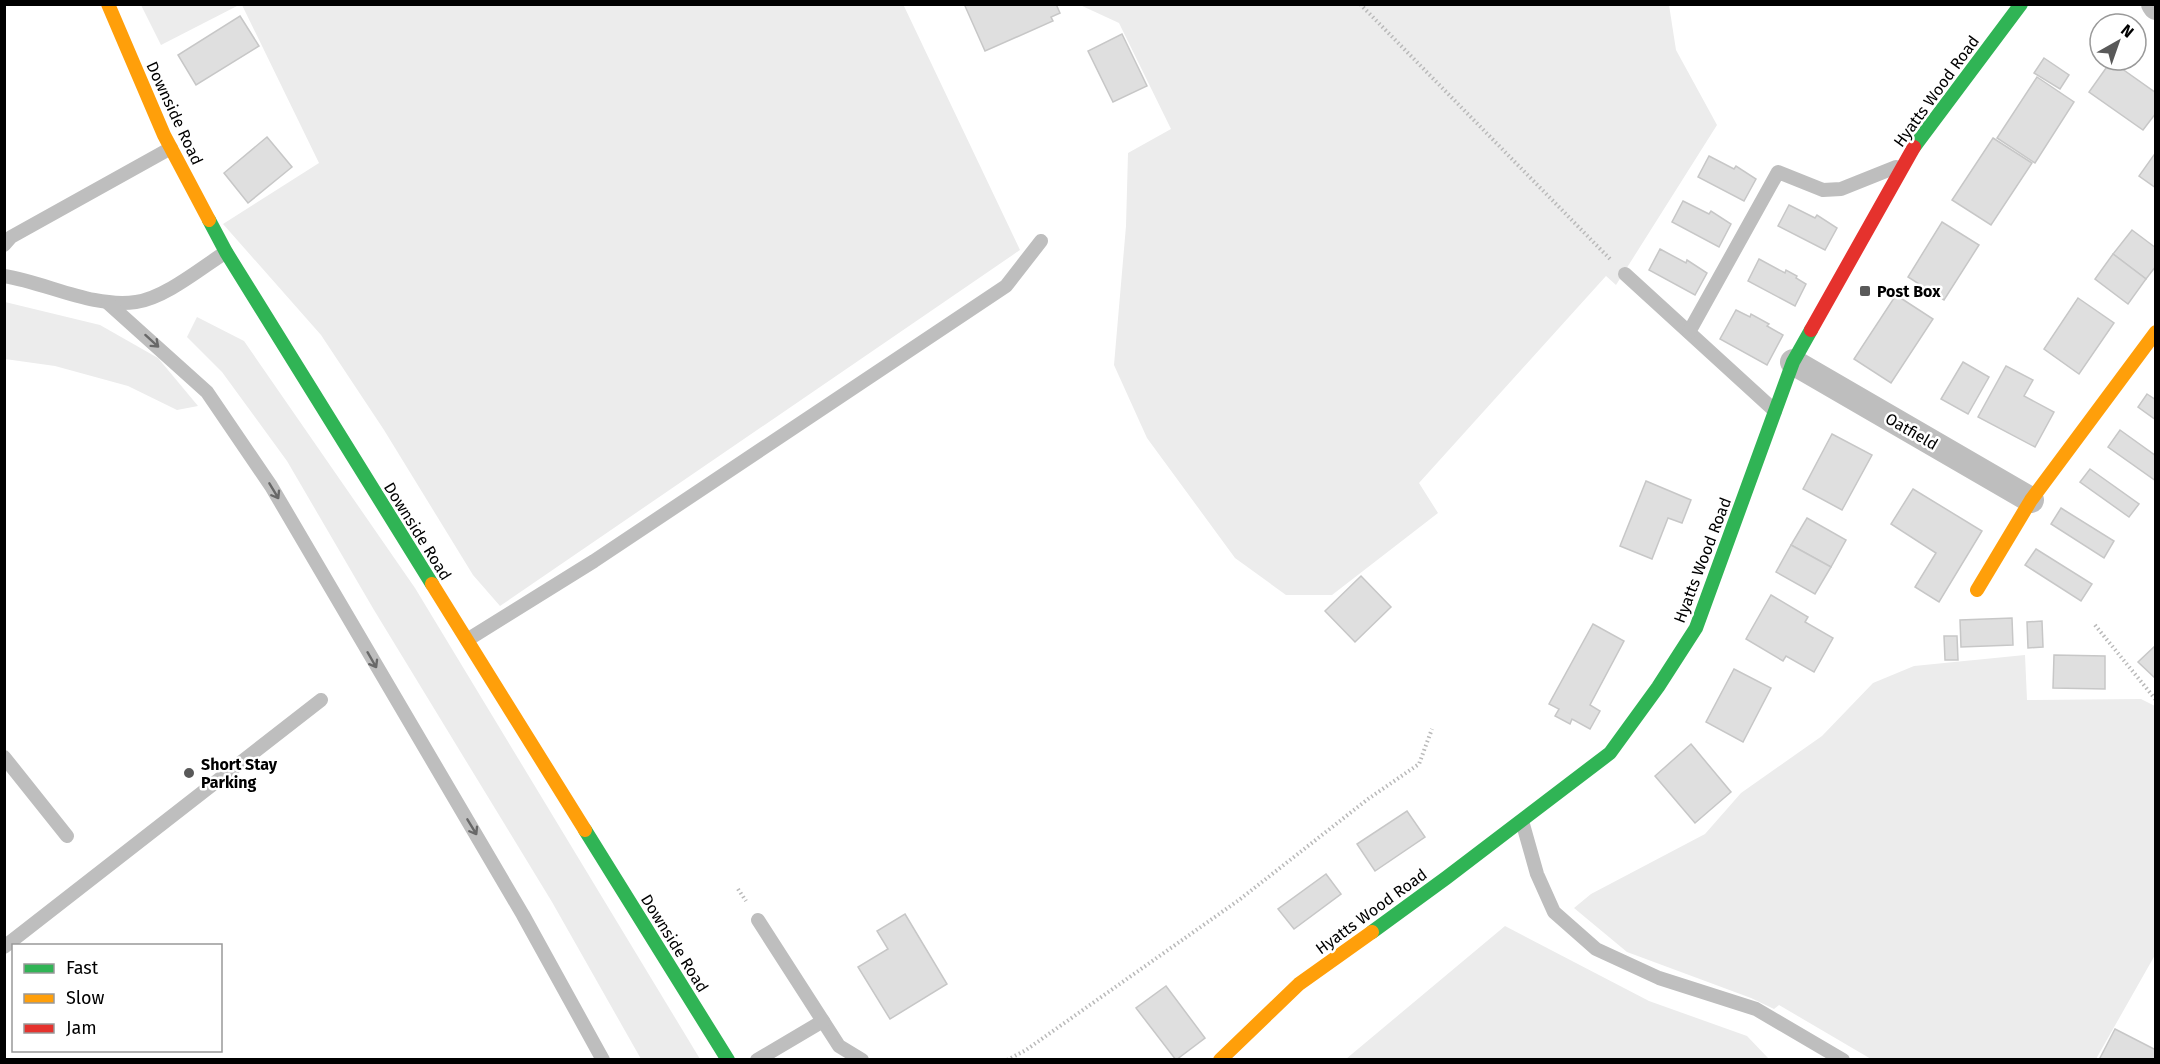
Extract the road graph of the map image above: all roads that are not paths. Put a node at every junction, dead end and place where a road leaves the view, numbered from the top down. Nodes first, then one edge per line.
1 (108, 4) edge
2 (2021, 4) edge
3 (171, 148) junction
4 (1904, 164) junction
5 (1041, 241) dead end
6 (4, 245) edge
7 (226, 252) junction
8 (1625, 274) road end
9 (4, 276) edge
10 (108, 303) junction
11 (1689, 332) junction
12 (2156, 332) edge
13 (1793, 362) junction
14 (1775, 411) junction
15 (2031, 500) junction
16 (1977, 590) dead end
17 (467, 640) junction
18 (321, 700) dead end
19 (4, 757) edge
20 (1522, 821) junction
21 (67, 836) dead end
22 (758, 920) dead end
23 (4, 947) edge
24 (823, 1021) junction
25 (603, 1059) edge
26 (728, 1059) edge
27 (757, 1059) edge
28 (862, 1059) edge
29 (1220, 1059) edge
30 (1843, 1059) edge

1 - 3 street, Downside Road
2 - 4 street, Hyatts Wood Road
3 - 6 lane
3 - 7 street, Downside Road
4 - 11 lane
4 - 13 street, Hyatts Wood Road
5 - 17 lane
7 - 10 lane
7 - 17 street, Downside Road
8 - 11 lane
9 - 10 lane
10 -> 25 lane
11 - 14 lane
12 - 15 street
13 - 14 street, Hyatts Wood Road
13 - 15 street, Oatfield
14 - 20 street, Hyatts Wood Road
15 - 16 street
17 - 26 street, Downside Road
18 - 23 lane
19 - 21 lane
20 - 29 street, Hyatts Wood Road
20 - 30 lane
22 - 24 lane
24 - 27 lane
24 - 28 lane

